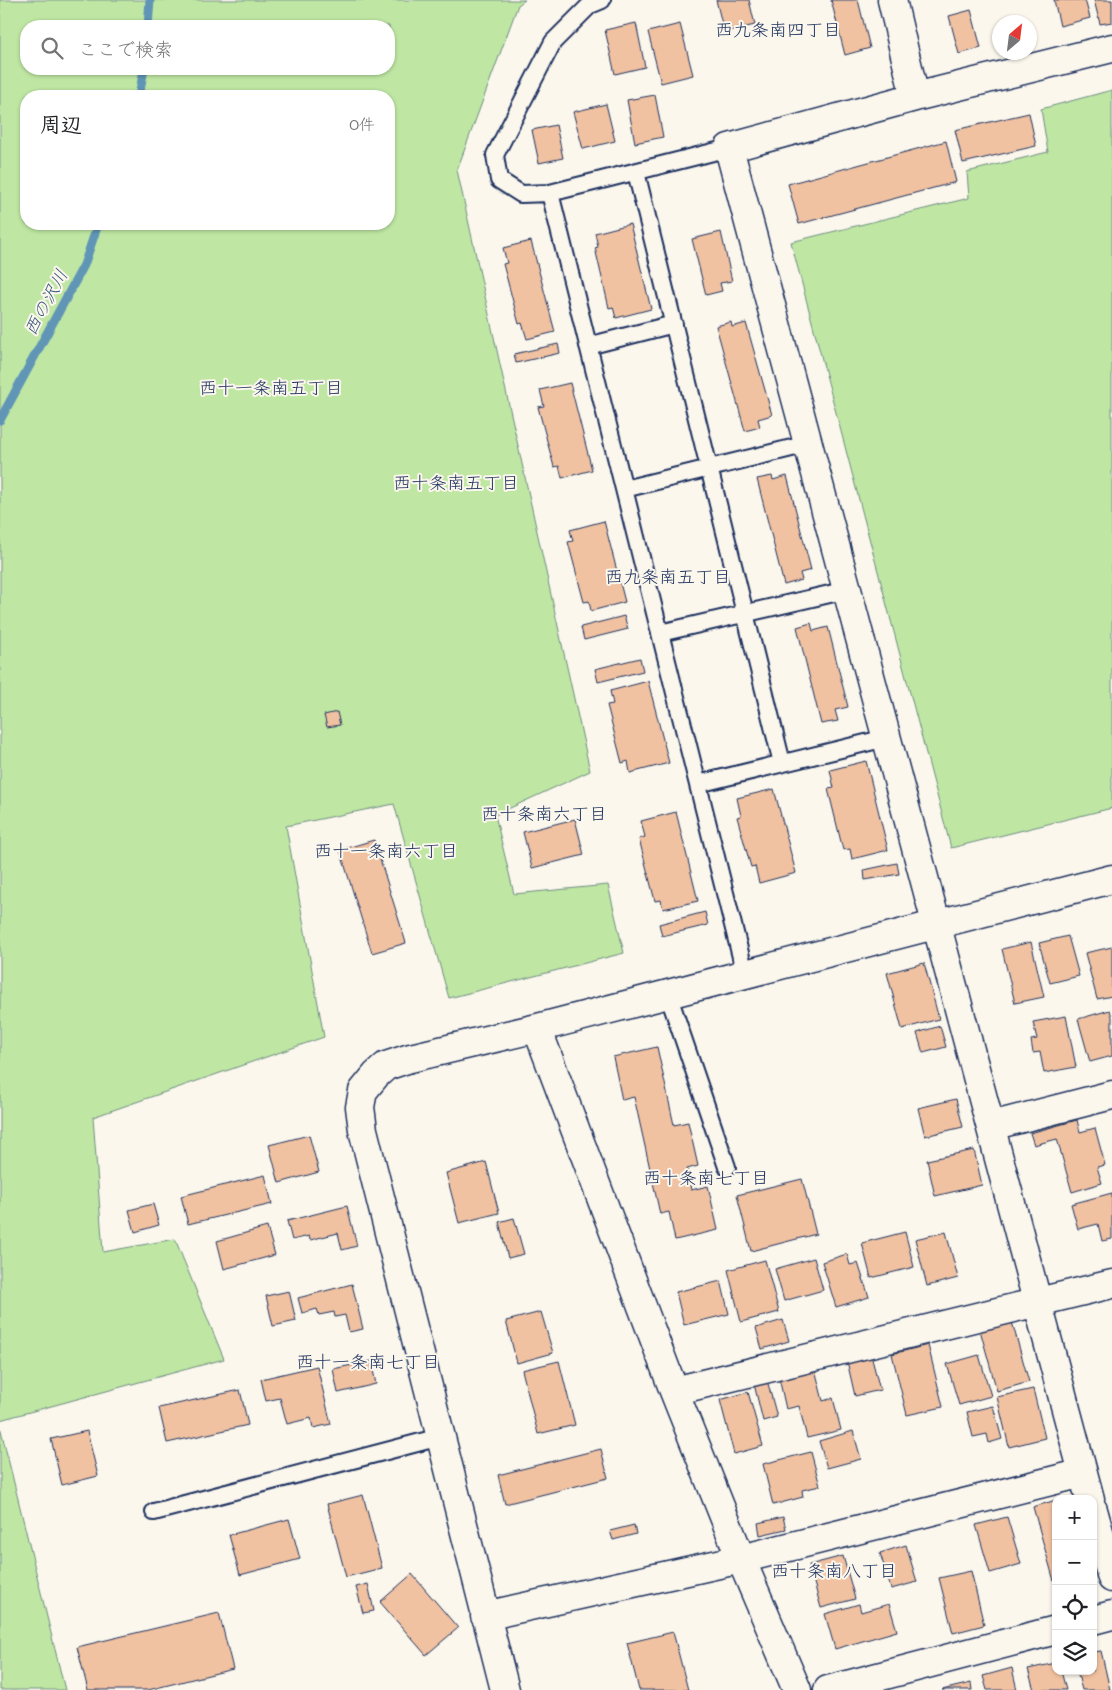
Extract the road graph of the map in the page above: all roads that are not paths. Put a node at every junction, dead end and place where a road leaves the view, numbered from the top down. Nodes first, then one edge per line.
1 (602, 0) edge
2 (892, 0) edge
3 (1112, 48) edge
4 (915, 97) junction
5 (730, 148) junction
6 (636, 172) junction
7 (550, 193) junction
8 (674, 324) junction
9 (588, 346) junction
10 (808, 444) junction
11 (709, 468) junction
12 (624, 489) junction
13 (847, 590) junction
14 (745, 613) junction
15 (660, 633) junction
16 (886, 738) junction
17 (782, 763) junction
18 (698, 784) junction
19 (1112, 879) edge
20 (936, 924) junction
21 (745, 973) junction
22 (668, 994) junction
23 (537, 1028) junction
24 (1112, 1095) edge
25 (991, 1126) junction
26 (727, 1168) dead end
27 (1112, 1284) edge
28 (1039, 1302) junction
29 (674, 1391) junction
30 (440, 1438) junction
31 (1083, 1473) junction
32 (1098, 1508) edge
33 (154, 1512) dead end
34 (741, 1559) junction
35 (1112, 1578) edge
36 (1112, 1615) edge
37 (485, 1616) junction
38 (1097, 1619) edge
39 (1052, 1631) edge
40 (505, 1690) edge
41 (797, 1690) edge
42 (828, 1690) edge

1 - 7 lane
2 - 4 street
3 - 4 street
4 - 5 street
5 - 6 lane
5 - 10 street
6 - 7 lane
6 - 8 lane
7 - 9 lane
8 - 9 lane
8 - 11 lane
9 - 12 lane
10 - 11 lane
10 - 13 street
11 - 12 lane
11 - 14 lane
12 - 15 lane
13 - 14 lane
13 - 16 street
14 - 15 lane
14 - 17 lane
15 - 18 lane
16 - 17 lane
16 - 20 street
17 - 18 lane
18 - 21 lane
19 - 20 street
20 - 21 street
20 - 25 street
21 - 22 street
22 - 23 street
22 - 26 lane
23 - 29 street
23 - 30 street
24 - 25 street
25 - 28 street
27 - 28 street
28 - 29 street
28 - 31 street
29 - 34 street
30 - 33 lane
30 - 37 street
31 - 32 street
31 - 34 street
32 - 35 street
34 - 37 street
34 - 41 street
36 - 38 street
37 - 40 street
39 - 42 street

